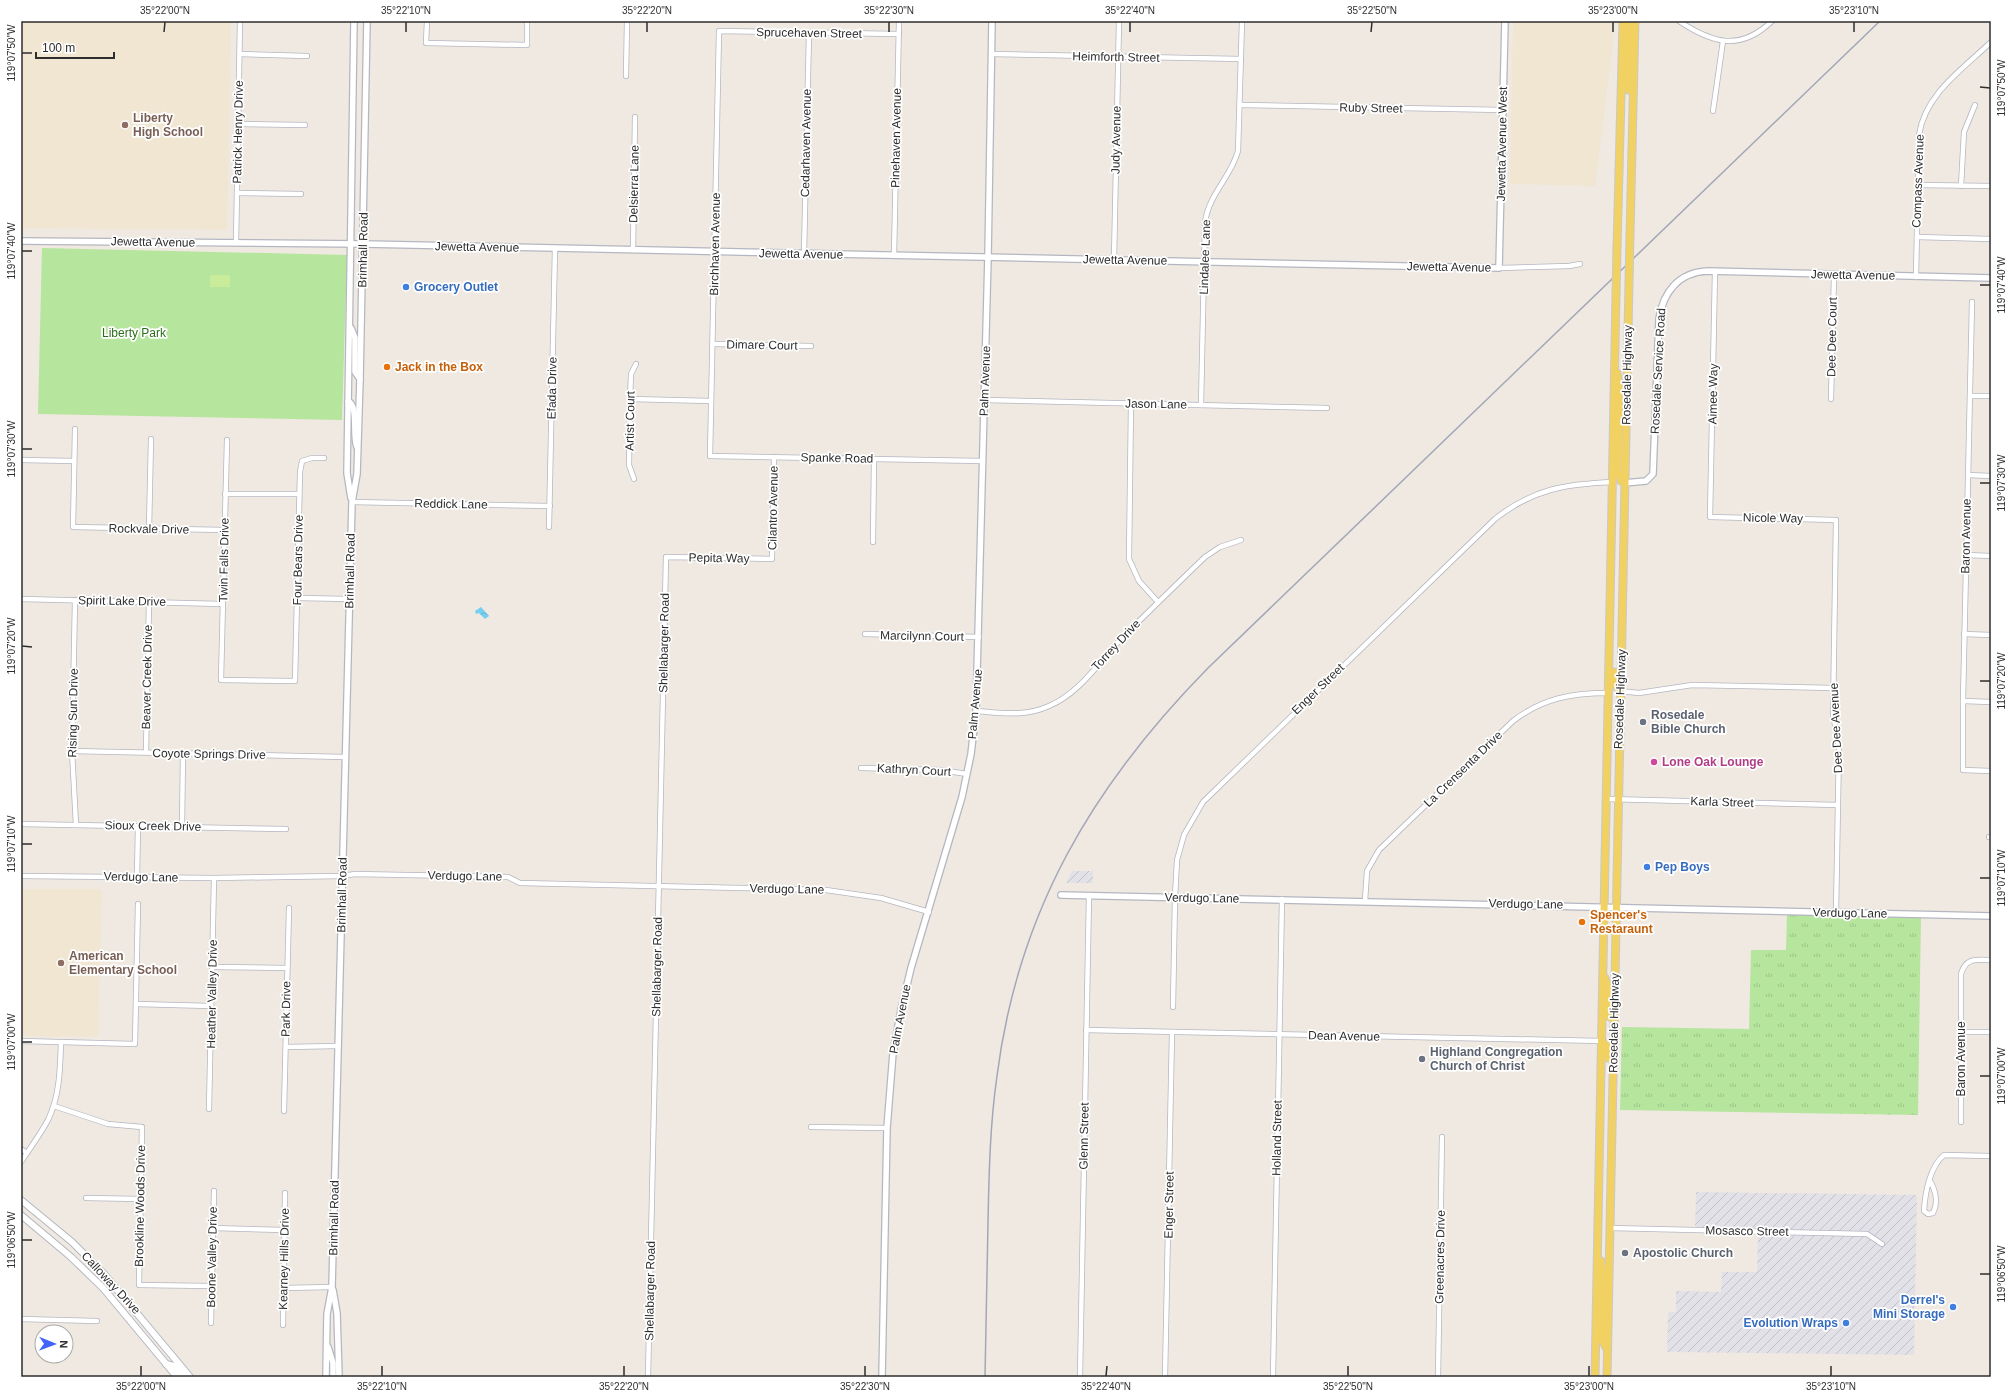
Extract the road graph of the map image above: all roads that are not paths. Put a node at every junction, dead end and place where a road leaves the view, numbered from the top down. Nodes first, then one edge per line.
1 (240, 21) edge
2 (354, 21) edge
3 (367, 21) edge
4 (427, 21) edge
5 (527, 21) edge
6 (627, 21) edge
7 (899, 21) edge
8 (992, 21) edge
9 (1119, 21) edge
10 (1242, 21) edge
11 (1505, 21) edge
12 (1623, 21) edge
13 (1629, 21) edge
14 (1635, 21) edge
15 (1679, 21) edge
16 (1772, 21) edge
17 (719, 31) joint
18 (809, 33) junction
19 (898, 34) junction
20 (1723, 41) junction
21 (1991, 42) edge
22 (240, 54) junction
23 (992, 54) junction
24 (307, 56) dead end
25 (1118, 57) junction
26 (1241, 59) junction
27 (626, 76) dead end
28 (1240, 105) junction
29 (1975, 105) dead end
30 (1502, 110) junction
31 (1713, 111) dead end
32 (635, 117) dead end
33 (238, 124) junction
34 (305, 125) dead end
35 (1632, 138) junction
36 (1918, 185) junction
37 (1961, 186) junction
38 (1991, 186) edge
39 (237, 193) junction
40 (301, 194) dead end
41 (1916, 237) junction
42 (1991, 239) edge
43 (21, 241) edge
44 (236, 243) junction
45 (350, 244) junction
46 (364, 244) junction
47 (555, 248) junction
48 (633, 250) junction
49 (714, 252) junction
50 (804, 254) junction
51 (894, 256) junction
52 (988, 257) junction
53 (1114, 260) junction
54 (1204, 262) junction
55 (1580, 264) dead end
56 (1499, 268) junction
57 (1715, 271) junction
58 (1834, 275) junction
59 (1916, 276) junction
60 (1991, 278) edge
61 (1972, 302) dead end
62 (350, 326) junction
63 (713, 344) junction
64 (811, 346) dead end
65 (636, 364) dead end
66 (1614, 365) junction
67 (360, 378) junction
68 (1970, 396) junction
69 (1991, 396) edge
70 (630, 399) junction
71 (1831, 399) dead end
72 (984, 400) junction
73 (348, 401) junction
74 (711, 401) junction
75 (1131, 404) junction
76 (1201, 405) junction
77 (1327, 408) dead end
78 (75, 429) dead end
79 (151, 439) dead end
80 (227, 440) dead end
81 (358, 449) junction
82 (710, 456) joint
83 (774, 457) junction
84 (324, 458) dead end
85 (874, 459) junction
86 (21, 460) edge
87 (74, 461) junction
88 (983, 461) junction
89 (1968, 476) junction
90 (1991, 476) edge
91 (634, 479) dead end
92 (1613, 482) junction
93 (1624, 483) junction
94 (225, 494) junction
95 (299, 494) junction
96 (352, 502) junction
97 (550, 506) junction
98 (1710, 517) joint
99 (1836, 520) joint
100 (549, 527) dead end
101 (149, 528) junction
102 (225, 530) junction
103 (1242, 540) dead end
104 (872, 542) dead end
105 (1623, 556) junction
106 (1966, 556) junction
107 (1991, 556) edge
108 (666, 557) joint
109 (772, 559) joint
110 (297, 598) junction
111 (21, 599) edge
112 (350, 599) junction
113 (75, 600) junction
114 (149, 602) junction
115 (1158, 602) junction
116 (223, 604) junction
117 (1611, 610) junction
118 (865, 634) dead end
119 (1964, 634) junction
120 (1991, 635) edge
121 (979, 637) junction
122 (221, 680) joint
123 (1833, 688) junction
124 (1620, 691) junction
125 (1609, 693) junction
126 (1963, 701) junction
127 (1991, 702) edge
128 (976, 711) junction
129 (1618, 744) junction
130 (72, 751) junction
131 (146, 752) junction
132 (183, 753) junction
133 (346, 757) junction
134 (861, 768) dead end
135 (1991, 771) edge
136 (967, 774) junction
137 (1607, 799) junction
138 (1618, 799) junction
139 (1838, 805) junction
140 (21, 824) edge
141 (76, 825) junction
142 (138, 826) junction
143 (182, 827) junction
144 (286, 829) dead end
145 (21, 876) edge
146 (342, 876) junction
147 (137, 877) junction
148 (214, 878) junction
149 (659, 886) junction
150 (1061, 895) dead end
151 (1089, 895) junction
152 (1175, 897) junction
153 (1282, 899) junction
154 (1365, 901) junction
155 (138, 904) dead end
156 (1605, 906) junction
157 (1616, 906) junction
158 (289, 908) dead end
159 (928, 912) junction
160 (1836, 913) junction
161 (1991, 916) edge
162 (1991, 960) edge
163 (212, 967) junction
164 (287, 968) junction
165 (1603, 972) junction
166 (136, 1004) junction
167 (211, 1006) junction
168 (1173, 1007) dead end
169 (1614, 1019) junction
170 (1086, 1030) junction
171 (1172, 1032) junction
172 (1961, 1032) junction
173 (1991, 1032) edge
174 (1280, 1035) junction
175 (21, 1041) edge
176 (61, 1042) junction
177 (1602, 1042) junction
178 (337, 1046) junction
179 (286, 1047) junction
180 (54, 1106) junction
181 (209, 1109) dead end
182 (284, 1111) dead end
183 (1961, 1122) dead end
184 (812, 1127) dead end
185 (887, 1128) junction
186 (1612, 1128) junction
187 (1442, 1137) dead end
188 (21, 1149) edge
189 (27, 1153) junction
190 (1991, 1156) edge
191 (21, 1162) edge
192 (1930, 1181) junction
193 (214, 1192) dead end
194 (285, 1193) dead end
195 (86, 1198) dead end
196 (140, 1199) junction
197 (21, 1200) edge
198 (21, 1215) edge
199 (213, 1228) junction
200 (1610, 1228) junction
201 (285, 1230) junction
202 (1598, 1237) junction
203 (1882, 1244) dead end
204 (211, 1286) junction
205 (332, 1287) junction
206 (283, 1288) junction
207 (21, 1320) edge
208 (97, 1321) dead end
209 (211, 1323) dead end
210 (282, 1324) dead end
211 (326, 1341) junction
212 (1607, 1349) junction
213 (1596, 1350) junction
214 (166, 1364) junction
215 (177, 1377) edge
216 (185, 1377) edge
217 (190, 1377) edge
218 (326, 1377) edge
219 (333, 1377) edge
220 (339, 1377) edge
221 (648, 1377) edge
222 (882, 1377) edge
223 (1080, 1377) edge
224 (1165, 1377) edge
225 (1273, 1377) edge
226 (1438, 1377) edge
227 (1595, 1377) edge
228 (1602, 1377) edge
229 (1606, 1377) edge

1 - 22 street, Patrick Henry Drive
2 - 45 street, Brimhall Road
3 - 46 street, Brimhall Road
4 - 5 street
6 - 27 street
7 - 19 street, Pinehaven Avenue
8 - 23 street, Palm Avenue
9 - 25 street, Judy Avenue
10 - 26 street, Lindalee Lane
11 - 30 street, Jewetta Avenue West
12 - 66 main road, Rosedale Highway, bridge
13 - 35 main road
14 - 35 main road, Rosedale Highway
15 - 20 street
16 - 20 street
17 - 18 street, Sprucehaven Street
17 - 49 street, Birchhaven Avenue
18 - 19 street, Sprucehaven Street
18 - 50 street, Cedarhaven Avenue
19 - 51 street, Pinehaven Avenue
20 - 31 street
21 - 36 street, Compass Avenue
22 - 24 street
22 - 33 street, Patrick Henry Drive
23 - 25 street, Heimforth Street
23 - 52 street, Palm Avenue
25 - 26 street, Heimforth Street
25 - 53 street, Judy Avenue
26 - 28 street, Lindalee Lane
28 - 30 street, Ruby Street
28 - 54 street, Lindalee Lane
29 - 37 street
30 - 56 street, Jewetta Avenue West
32 - 48 street, Delsierra Lane
33 - 34 street
33 - 39 street, Patrick Henry Drive
35 - 93 main road, Rosedale Highway, bridge
36 - 37 street
36 - 41 street, Compass Avenue
37 - 38 street
39 - 40 street
39 - 44 street, Patrick Henry Drive
41 - 42 street
41 - 59 street, Compass Avenue
43 - 44 street, Jewetta Avenue
44 - 45 street, Jewetta Avenue
45 - 46 street, Jewetta Avenue
45 - 62 street, Brimhall Road
46 - 47 street, Jewetta Avenue
46 - 67 street, Brimhall Road
47 - 48 street, Jewetta Avenue
47 - 97 street, Efada Drive
48 - 49 street, Jewetta Avenue
49 - 50 street, Jewetta Avenue
49 - 63 street, Birchhaven Avenue
50 - 51 street, Jewetta Avenue
51 - 52 street, Jewetta Avenue
52 - 53 street, Jewetta Avenue
52 - 72 street, Palm Avenue
53 - 54 street, Jewetta Avenue
54 - 56 street, Jewetta Avenue
54 - 76 street, Lindalee Lane
55 - 56 street, Jewetta Avenue
57 - 58 street, Jewetta Avenue
57 - 93 street, Rosedale Service Road
57 - 98 street, Aimee Way
58 - 59 street, Jewetta Avenue
58 - 71 street, Dee Dee Court
59 - 60 street, Jewetta Avenue
61 - 68 street, Baron Avenue
62 - 67 street
62 - 73 street, Brimhall Road
63 - 64 street, Dimare Court
63 - 74 street, Birchhaven Avenue
65 - 70 street, Artist Court
66 - 92 main road, Rosedale Highway
66 - 93 main road
67 - 81 street, Brimhall Road
68 - 69 street
68 - 89 street, Baron Avenue
70 - 74 street
70 - 91 street, Artist Court
72 - 75 street, Jason Lane
72 - 88 street, Palm Avenue
73 - 81 street
73 - 96 street, Brimhall Road
74 - 82 street, Birchhaven Avenue
75 - 76 street, Jason Lane
75 - 115 street
76 - 77 street, Jason Lane
78 - 87 street
79 - 101 street
80 - 94 street, Twin Falls Drive
81 - 96 street, Brimhall Road
82 - 83 street, Spanke Road
83 - 85 street, Spanke Road
83 - 109 street, Cilantro Avenue
84 - 95 street, Four Bears Drive
85 - 88 street, Spanke Road
85 - 104 street
86 - 87 street
87 - 101 street, Rockvale Drive
88 - 121 street, Palm Avenue
89 - 90 street
89 - 106 street, Baron Avenue
92 - 105 main road
92 - 117 main road, Rosedale Highway
92 - 152 street, Enger Street
93 - 105 main road, Rosedale Highway
94 - 95 street
94 - 102 street, Twin Falls Drive
95 - 110 street, Four Bears Drive
96 - 97 street, Reddick Lane
96 - 112 street, Brimhall Road
97 - 100 street, Efada Drive
98 - 99 street, Nicole Way
99 - 123 street, Dee Dee Avenue
101 - 102 street, Rockvale Drive
102 - 116 street, Twin Falls Drive
103 - 115 street, Torrey Drive
105 - 124 main road, Rosedale Highway
106 - 107 street
106 - 119 street, Baron Avenue
108 - 109 street, Pepita Way
108 - 149 street, Shellabarger Road
110 - 112 street
110 - 122 street, Four Bears Drive
111 - 113 street, Spirit Lake Drive
112 - 133 street, Brimhall Road
113 - 114 street, Spirit Lake Drive
113 - 130 street, Rising Sun Drive
114 - 116 street, Spirit Lake Drive
114 - 131 street, Beaver Creek Drive
115 - 128 street, Torrey Drive
116 - 122 street, Twin Falls Drive
117 - 124 main road
117 - 125 main road, Rosedale Highway
118 - 121 street, Marcilynn Court
119 - 120 street
119 - 126 street, Baron Avenue
121 - 128 street, Palm Avenue
123 - 124 street
123 - 139 street, Dee Dee Avenue
124 - 129 main road, Rosedale Highway
125 - 129 main road
125 - 137 main road, Rosedale Highway
125 - 154 street, La Crensenta Drive
126 - 127 street
126 - 135 street, Baron Avenue
128 - 136 street, Palm Avenue
129 - 138 main road, Rosedale Highway
130 - 131 street, Coyote Springs Drive
130 - 141 street, Rising Sun Drive
131 - 132 street, Coyote Springs Drive
132 - 133 street, Coyote Springs Drive
132 - 143 street
133 - 146 street, Brimhall Road
134 - 136 street, Kathryn Court
136 - 159 street, Palm Avenue
137 - 138 street, Karla Street
137 - 156 main road, Rosedale Highway
138 - 139 street, Karla Street
138 - 157 main road, Rosedale Highway
139 - 160 street, Dee Dee Avenue
140 - 141 street, Sioux Creek Drive
141 - 142 street, Sioux Creek Drive
142 - 143 street, Sioux Creek Drive
142 - 147 street
143 - 144 street, Sioux Creek Drive
145 - 147 street, Verdugo Lane
146 - 148 street, Verdugo Lane
146 - 149 street, Verdugo Lane
146 - 178 street, Brimhall Road
147 - 148 street, Verdugo Lane
148 - 163 street, Heather Valley Drive
149 - 159 street, Verdugo Lane
149 - 221 street, Shellabarger Road
150 - 151 street, Verdugo Lane
151 - 152 street, Verdugo Lane
151 - 170 street, Glenn Street
152 - 153 street, Verdugo Lane
152 - 168 street, Enger Street
153 - 154 street, Verdugo Lane
153 - 174 street, Holland Street
154 - 156 street, Verdugo Lane
155 - 166 street
156 - 157 street, Verdugo Lane
156 - 165 main road, Rosedale Highway
157 - 160 street, Verdugo Lane
157 - 169 main road, Rosedale Highway
158 - 164 street, Park Drive
159 - 185 street, Palm Avenue
160 - 161 street, Verdugo Lane
162 - 172 street, Baron Avenue
163 - 164 street
163 - 167 street, Heather Valley Drive
164 - 179 street, Park Drive
165 - 169 main road
165 - 177 main road, Rosedale Highway
166 - 167 street
166 - 176 street
167 - 181 street, Heather Valley Drive
169 - 186 main road, Rosedale Highway
170 - 171 street, Dean Avenue
170 - 223 street, Glenn Street
171 - 174 street, Dean Avenue
171 - 224 street, Enger Street
172 - 173 street
172 - 183 street, Baron Avenue
174 - 177 street, Dean Avenue
174 - 225 street, Holland Street
175 - 176 street
176 - 180 street
177 - 186 main road
177 - 202 main road, Rosedale Highway
178 - 179 street
178 - 205 street, Brimhall Road
179 - 182 street, Park Drive
180 - 189 street
180 - 196 street, Brookline Woods Drive
184 - 185 street
185 - 222 street, Palm Avenue
186 - 200 main road, Rosedale Highway
187 - 226 street, Greenacres Drive
188 - 189 street
189 - 191 street
190 - 192 street
192 - 192 street
193 - 199 street, Boone Valley Drive
194 - 201 street, Kearney Hills Drive
195 - 196 street
196 - 204 street, Brookline Woods Drive
197 - 217 main road, Calloway Drive
198 - 214 main road, Calloway Drive
199 - 201 street
199 - 204 street, Boone Valley Drive
200 - 203 street, Mosasco Street
200 - 212 main road, Rosedale Highway
201 - 206 street, Kearney Hills Drive
202 - 212 main road
202 - 213 main road, Rosedale Highway
204 - 209 street, Boone Valley Drive
205 - 206 street
205 - 211 street, Brimhall Road
205 - 220 street, Brimhall Road
206 - 210 street, Kearney Hills Drive
207 - 208 street
211 - 218 street, Brimhall Road
211 - 219 street
212 - 229 main road, Rosedale Highway
213 - 227 main road, Rosedale Highway
213 - 228 main road
214 - 215 main road, Calloway Drive
214 - 216 main road

